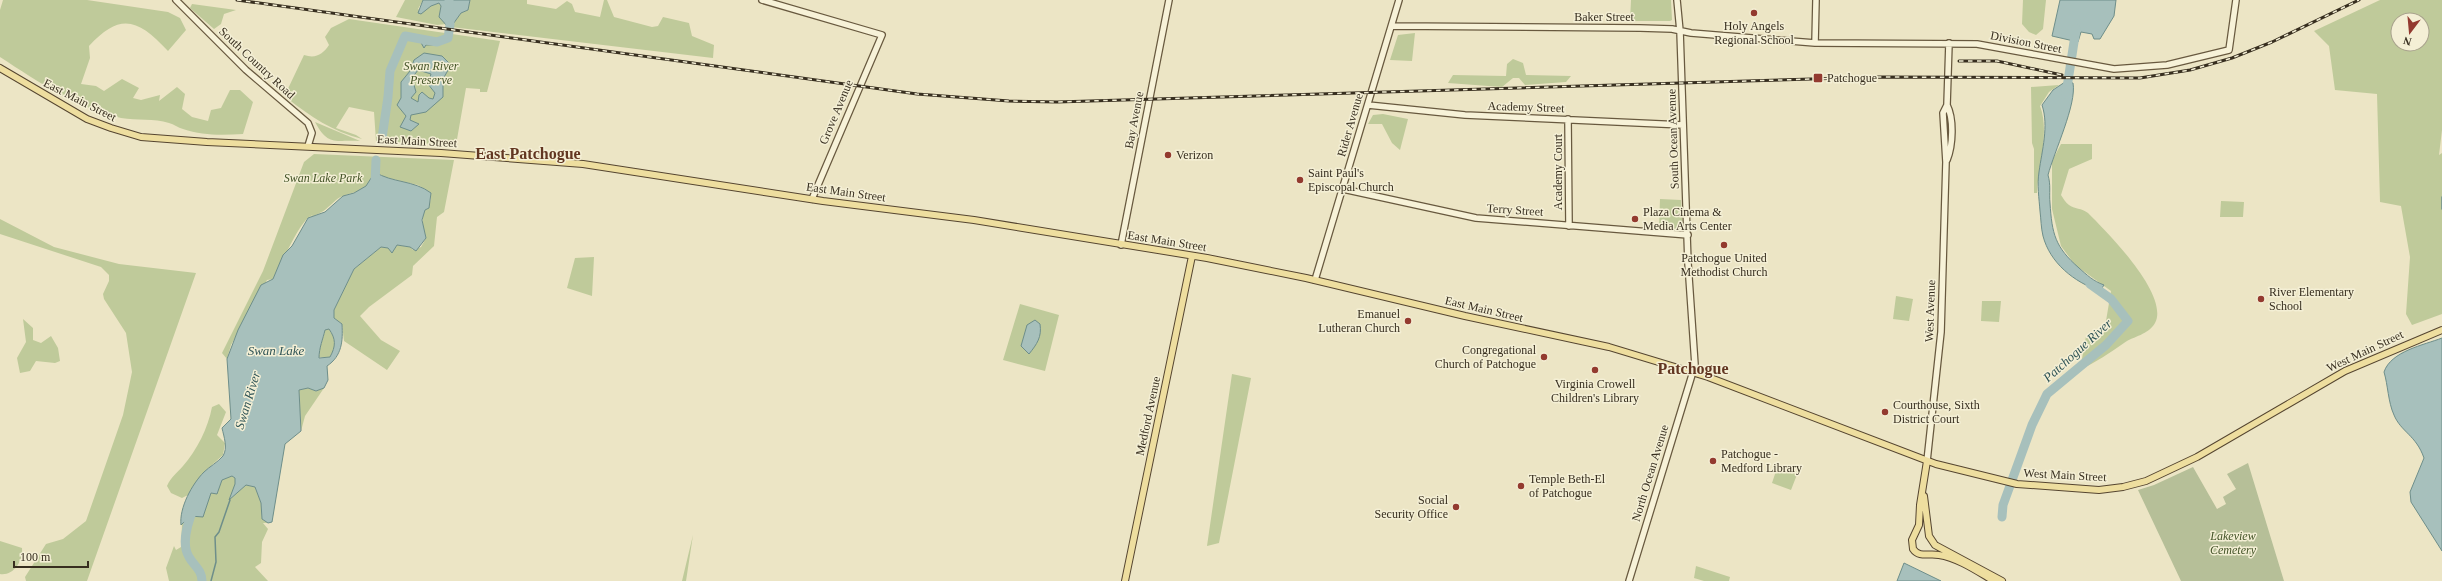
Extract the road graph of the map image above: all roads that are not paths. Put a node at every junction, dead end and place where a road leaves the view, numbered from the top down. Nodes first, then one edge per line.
1 (176, 0) edge
2 (762, 0) edge
3 (1169, 0) edge
4 (1399, 0) edge
5 (1677, 0) edge
6 (1816, 0) edge
7 (2236, 0) edge
8 (1392, 26) junction
9 (1680, 31) junction
10 (1815, 43) junction
11 (1949, 43) junction
12 (0, 68) edge
13 (1368, 105) junction
14 (1568, 119) junction
15 (1683, 125) junction
16 (308, 146) junction
17 (1343, 189) junction
18 (812, 199) junction
19 (1569, 226) junction
20 (1688, 236) junction
21 (1120, 245) junction
22 (1192, 256) junction
23 (1315, 280) junction
24 (2442, 330) edge
25 (1692, 372) junction
26 (1927, 461) junction
27 (1923, 492) junction
28 (1916, 535) junction
29 (1929, 536) junction
30 (1933, 543) junction
31 (1928, 553) junction
32 (1125, 581) edge
33 (1629, 581) edge
34 (1994, 581) edge
35 (2002, 581) edge

1 - 16 street, South Country Road
2 - 18 street, Grove Avenue
3 - 21 street, Bay Avenue
4 - 8 street, Rider Avenue
5 - 9 street, South Ocean Avenue
6 - 10 street
7 - 11 street, Division Street
8 - 9 street, Baker Street
8 - 13 street, Rider Avenue
9 - 10 street, Baker Street
9 - 15 street, South Ocean Avenue
10 - 11 street, Division Street
11 - 26 street, West Avenue
12 - 16 main road, East Main Street
13 - 14 street, Academy Street
13 - 17 street, Rider Avenue
14 - 15 street, Academy Street
14 - 19 street, Academy Court
15 - 20 street, South Ocean Avenue
16 - 18 main road, East Main Street
17 - 19 street, Terry Street
17 - 23 street, Rider Avenue
18 - 21 main road, East Main Street
19 - 20 street, Terry Street
20 - 25 street, South Ocean Avenue
21 - 22 main road, East Main Street
22 - 23 main road, East Main Street
22 - 32 main road, Medford Avenue
23 - 25 main road, East Main Street
24 - 26 main road, West Main Street
25 - 26 main road, West Main Street
25 - 33 street, North Ocean Avenue
26 - 27 main road
27 - 28 main road
27 - 29 main road
28 - 29 main road
28 - 31 main road
29 - 30 main road
30 - 31 main road
30 - 35 main road
31 - 34 main road

